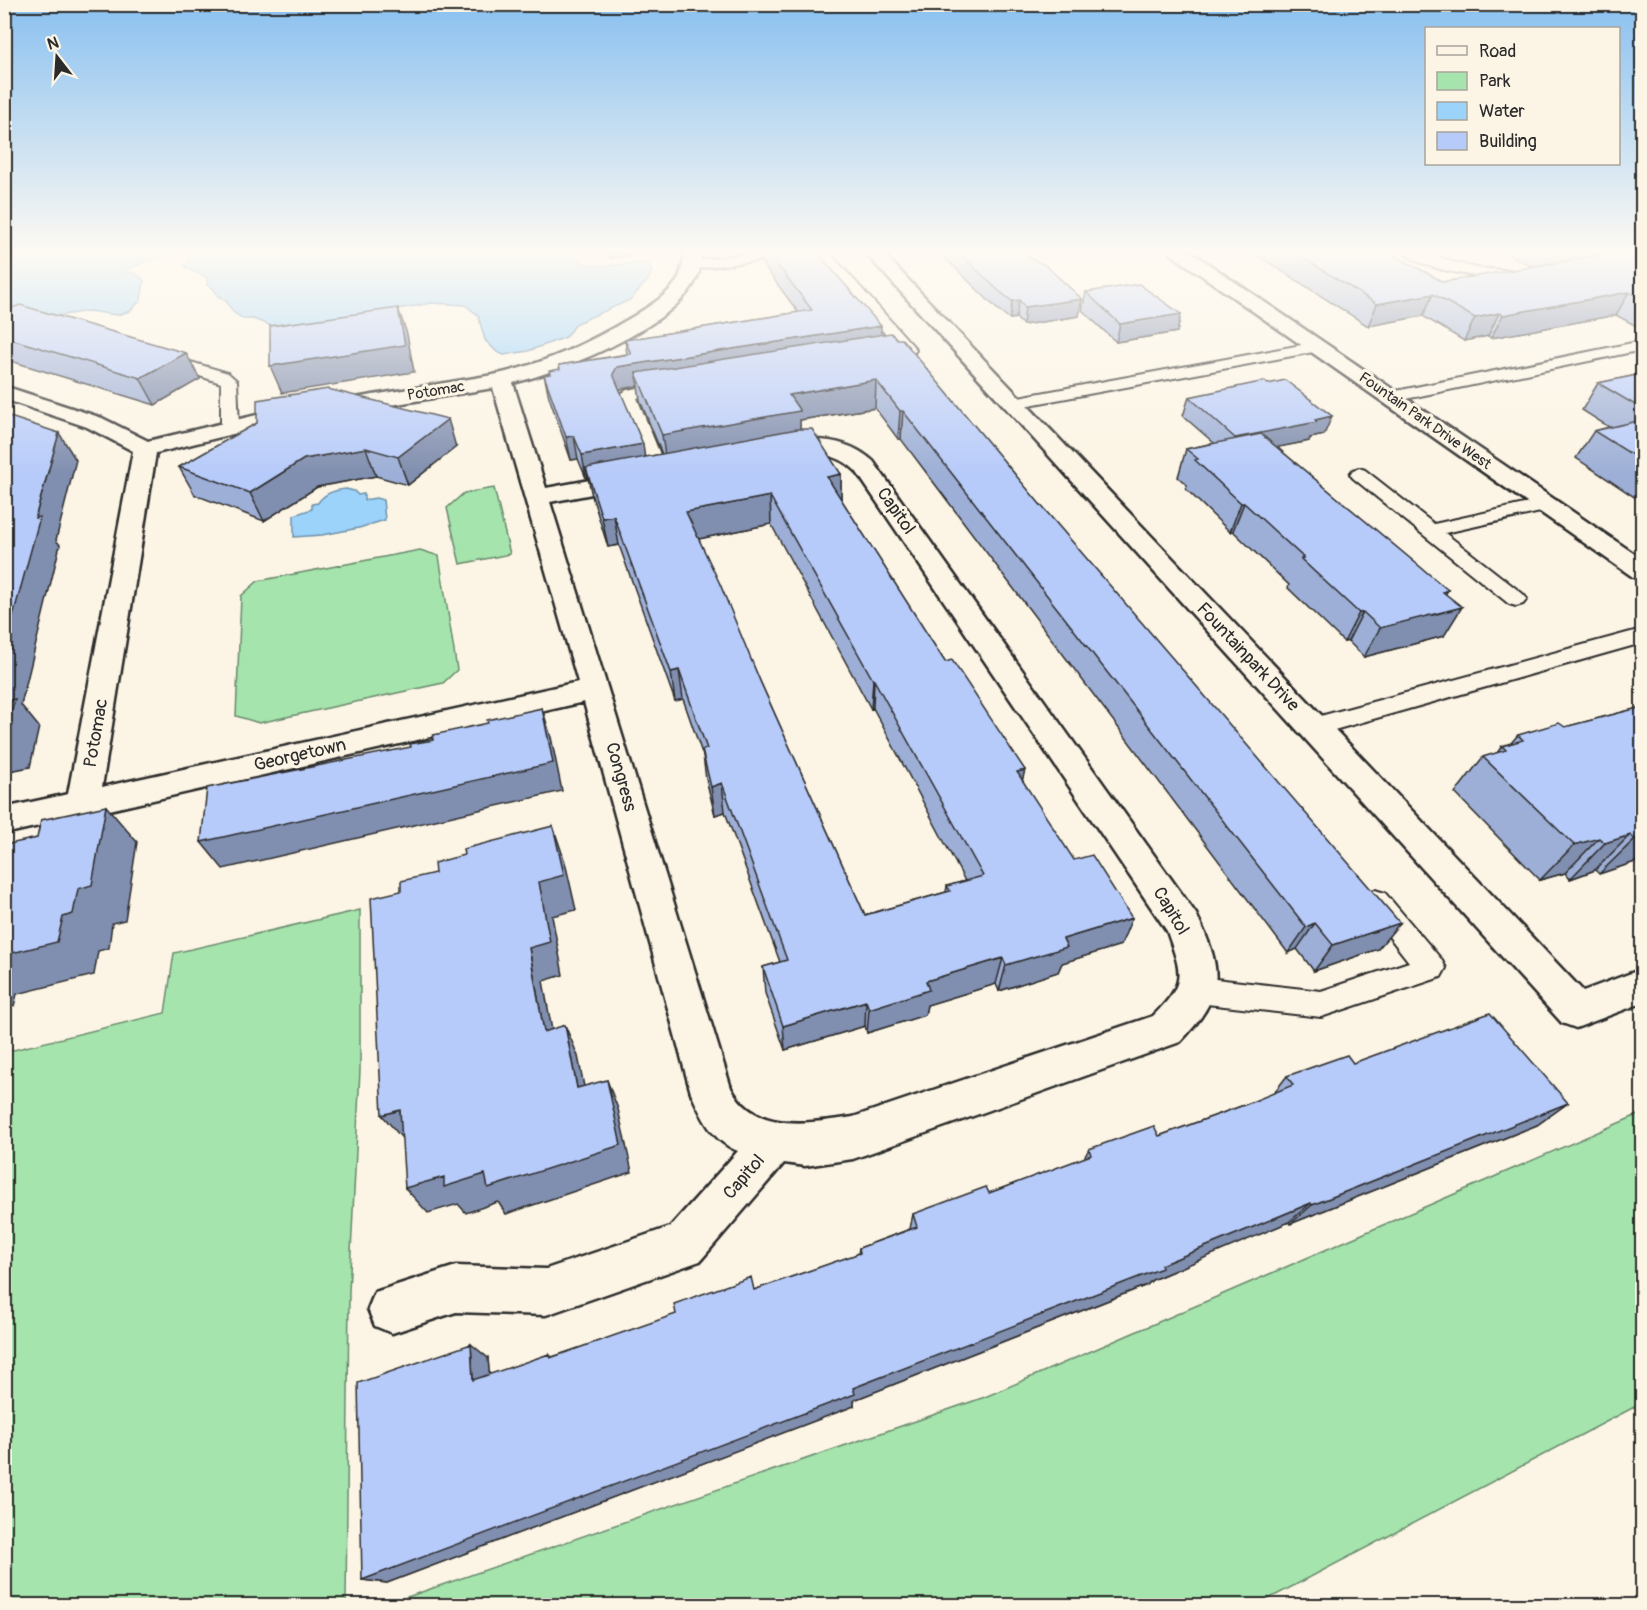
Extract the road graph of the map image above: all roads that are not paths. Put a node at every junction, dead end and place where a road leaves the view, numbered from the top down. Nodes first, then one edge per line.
1 (630, 325) edge
2 (886, 325) edge
3 (940, 325) edge
4 (1286, 325) edge
5 (1318, 347) junction
6 (1637, 347) dead end
7 (908, 350) junction
8 (143, 353) edge
9 (885, 354) edge
10 (924, 368) edge
11 (501, 380) junction
12 (697, 384) edge
13 (4, 392) edge
14 (1391, 397) junction
15 (1012, 403) junction
16 (230, 427) junction
17 (145, 449) junction
18 (751, 456) edge
19 (694, 467) edge
20 (659, 474) junction
21 (1359, 474) dead end
22 (537, 497) junction
23 (1547, 505) junction
24 (1430, 531) junction
25 (1642, 571) edge
26 (1516, 599) dead end
27 (1642, 636) edge
28 (595, 689) junction
29 (1313, 727) junction
30 (84, 803) junction
31 (4, 821) edge
32 (1362, 886) edge
33 (1642, 986) edge
34 (1198, 990) junction
35 (775, 1141) junction
36 (392, 1309) dead end

1 - 11 street, Potomac
2 - 7 lane
3 - 15 street, Fountainpark Drive
4 - 5 street, Fountain Park Drive West
5 - 14 street, Fountain Park Drive West
5 - 15 lane
6 - 14 lane
7 - 9 lane
7 - 10 lane
8 - 16 lane
11 - 16 street, Potomac
11 - 22 street, Congress
12 - 20 lane
13 - 17 street
14 - 23 street, Fountain Park Drive West
15 - 29 street, Fountainpark Drive
16 - 17 street, Potomac
17 - 30 street, Potomac
18 - 34 street, Capitol
19 - 20 street
20 - 22 street
21 - 24 lane
22 - 28 street, Congress
23 - 24 lane
23 - 25 street, Fountain Park Drive West
24 - 26 lane
27 - 29 lane
28 - 30 street, Georgetown
28 - 35 street, Congress
29 - 33 street, Fountainpark Drive
30 - 31 street, Georgetown
32 - 34 lane
34 - 35 street, Capitol
35 - 36 street, Capitol

